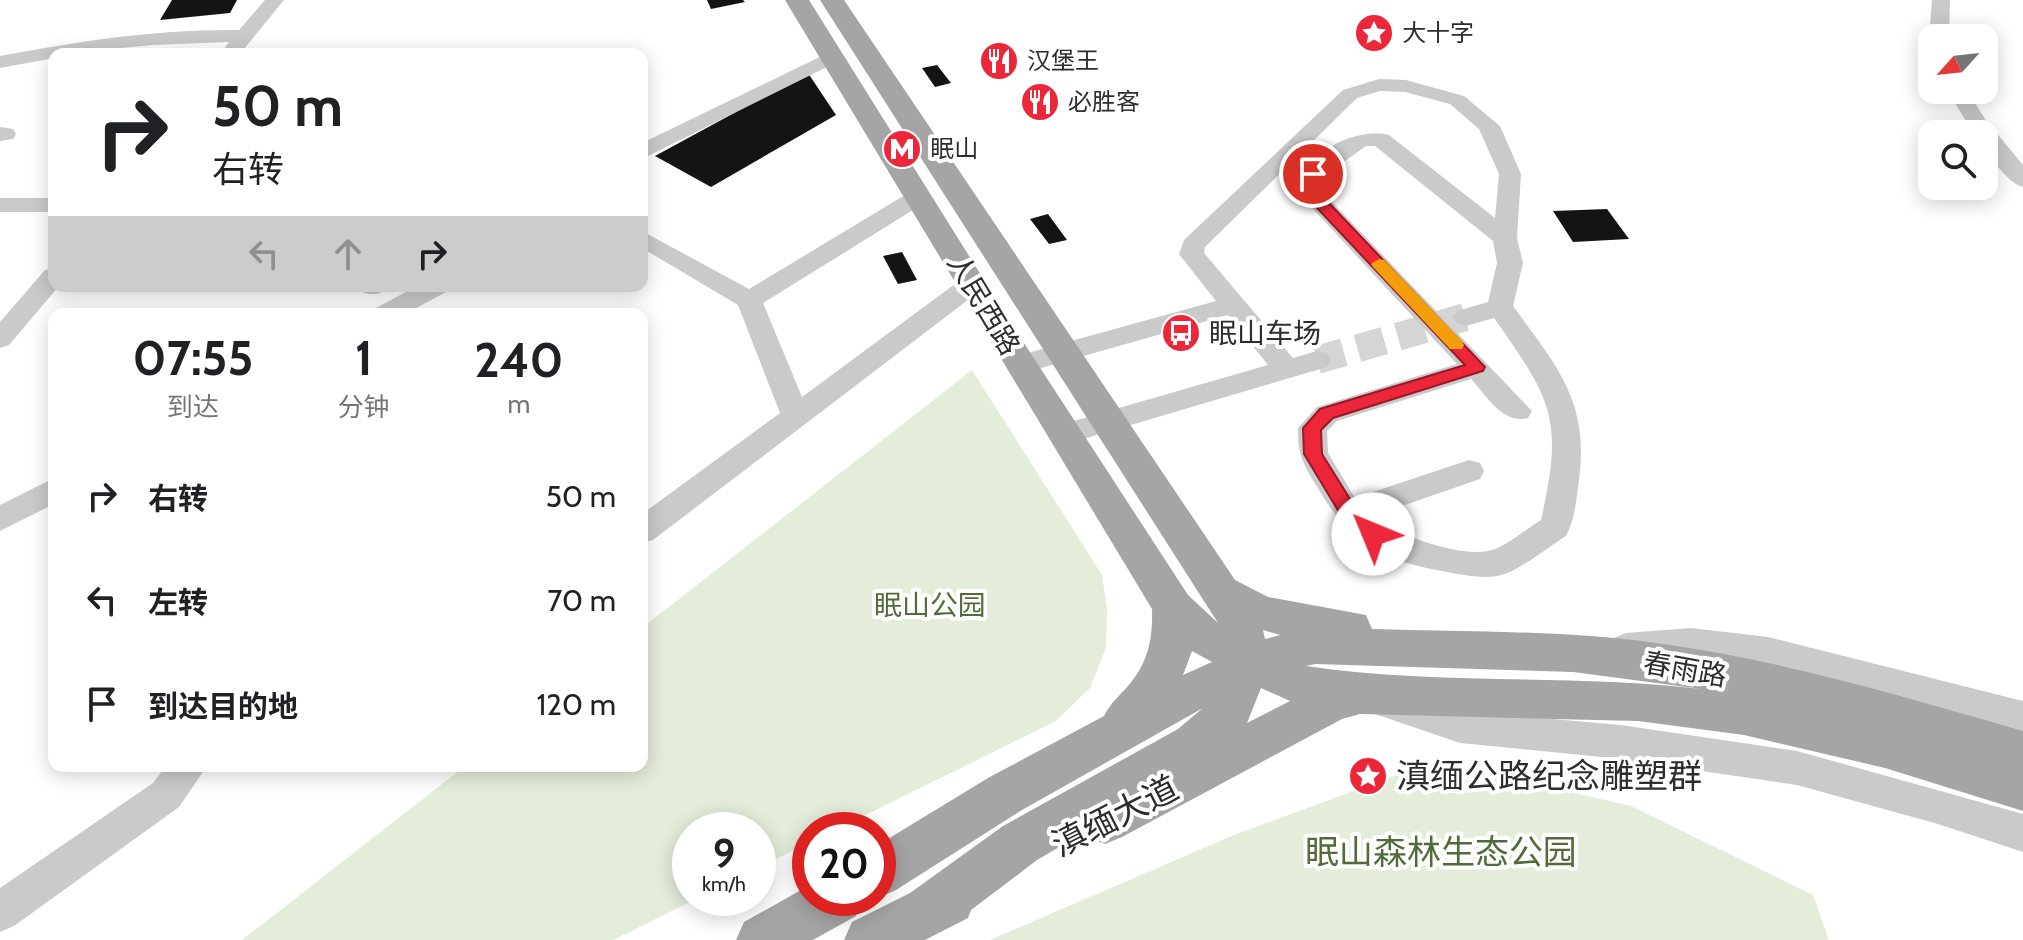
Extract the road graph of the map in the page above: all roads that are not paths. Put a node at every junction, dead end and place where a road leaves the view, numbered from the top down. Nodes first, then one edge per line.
1 (275, 0) edge
2 (797, 0) edge
3 (832, 0) edge
4 (1941, 0) edge
5 (1940, 24) edge
6 (245, 36) junction
7 (88, 48) edge
8 (234, 48) edge
9 (48, 54) edge
10 (830, 58) junction
11 (0, 62) edge
12 (1965, 104) edge
13 (648, 149) edge
14 (2023, 180) edge
15 (918, 197) junction
16 (0, 205) edge
17 (48, 205) edge
18 (1505, 238) junction
19 (648, 241) edge
20 (48, 283) edge
21 (972, 284) junction
22 (426, 292) edge
23 (749, 300) junction
24 (1233, 305) junction
25 (1500, 307) junction
26 (396, 308) edge
27 (1466, 317) tunnel mouth
28 (0, 339) edge
29 (1064, 352) junction
30 (1317, 360) tunnel mouth
31 (1020, 365) junction
32 (1477, 367) junction
33 (1286, 368) junction
34 (1518, 411) dead end
35 (795, 414) junction
36 (1108, 421) junction
37 (1063, 434) junction
38 (1469, 471) dead end
39 (48, 493) edge
40 (1348, 512) junction
41 (0, 519) edge
42 (648, 526) edge
43 (1220, 592) junction
44 (1173, 607) junction
45 (1573, 653) junction
46 (1245, 663) junction
47 (1360, 694) junction
48 (2023, 717) edge
49 (1106, 740) junction
50 (2023, 752) edge
51 (183, 772) edge
52 (2023, 789) edge
53 (2023, 833) edge
54 (1020, 843) junction
55 (896, 862) edge
56 (0, 912) edge
57 (805, 916) edge
58 (932, 926) edge
59 (762, 940) edge
60 (870, 940) edge

1 - 6 street
2 - 10 main road, 人民西路
3 - 29 main road, 人民西路
4 - 5 street
6 - 7 street
6 - 8 street
9 - 11 street
10 - 13 street
10 - 15 main road, 人民西路
12 - 14 street
15 - 21 main road, 人民西路
15 - 23 street
16 - 17 street
18 - 24 street
18 - 25 street
18 - 32 street
19 - 23 street
20 - 28 street
21 - 31 main road, 人民西路
21 - 35 street
22 - 26 street
23 - 35 street
24 - 29 street
24 - 33 street
25 - 27 street
25 - 40 street
29 - 31 street
29 - 36 main road, 人民西路
30 - 33 street
31 - 37 main road, 人民西路
32 - 34 street
32 - 40 street
33 - 36 street
35 - 42 street
36 - 37 street
36 - 43 main road, 人民西路
37 - 44 main road, 人民西路
38 - 40 street
39 - 41 street
43 - 45 main road
43 - 46 main road, 人民西路
44 - 46 main road, 人民西路
44 - 49 main road
45 - 46 main road, 春雨路
45 - 48 street
45 - 50 main road, 春雨路
46 - 47 main road, 人民西路
46 - 49 main road
46 - 54 main road, 人民西路
47 - 52 main road, 春雨路
47 - 53 street
47 - 58 main road, 滇缅大道
49 - 54 main road
49 - 55 main road
51 - 56 street
54 - 58 main road
57 - 59 main road
58 - 60 main road, 滇缅大道

